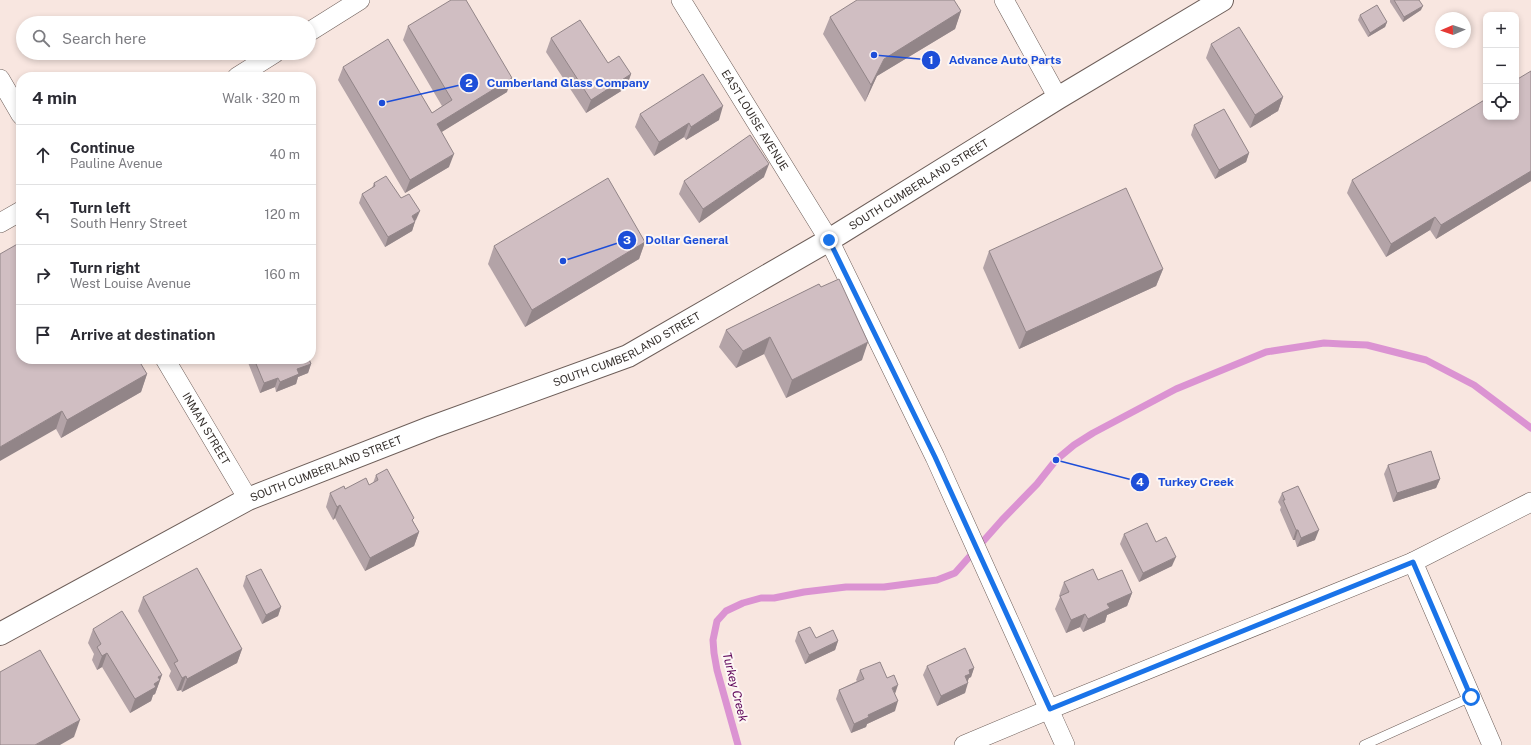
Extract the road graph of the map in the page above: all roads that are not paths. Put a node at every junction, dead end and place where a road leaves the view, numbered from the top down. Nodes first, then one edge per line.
1 (360, 0) edge
2 (681, 0) edge
3 (1004, 0) edge
4 (1222, 0) edge
5 (316, 28) edge
6 (264, 60) edge
7 (245, 72) edge
8 (0, 79) edge
9 (1058, 98) junction
10 (16, 106) edge
11 (16, 214) edge
12 (0, 223) edge
13 (829, 240) junction
14 (167, 364) edge
15 (248, 499) junction
16 (1531, 502) edge
17 (1413, 562) junction
18 (0, 634) edge
19 (1471, 697) junction
20 (1050, 709) junction
21 (964, 745) edge
22 (1065, 745) edge
23 (1364, 745) edge
24 (1492, 745) edge

1 - 5 street
2 - 13 street, EAST LOUISE AVENUE
3 - 9 street
4 - 9 main road, SOUTH CUMBERLAND STREET
6 - 7 street
8 - 10 street
9 - 13 main road, SOUTH CUMBERLAND STREET
11 - 12 street
13 - 15 main road, SOUTH CUMBERLAND STREET
13 - 20 street, EAST LOUISE AVENUE
14 - 15 street, INMAN STREET
15 - 18 main road, SOUTH CUMBERLAND STREET
16 - 17 street
17 - 19 street
17 - 20 street
19 - 23 lane
19 - 24 street
20 - 21 street
20 - 22 street, EAST LOUISE AVENUE

